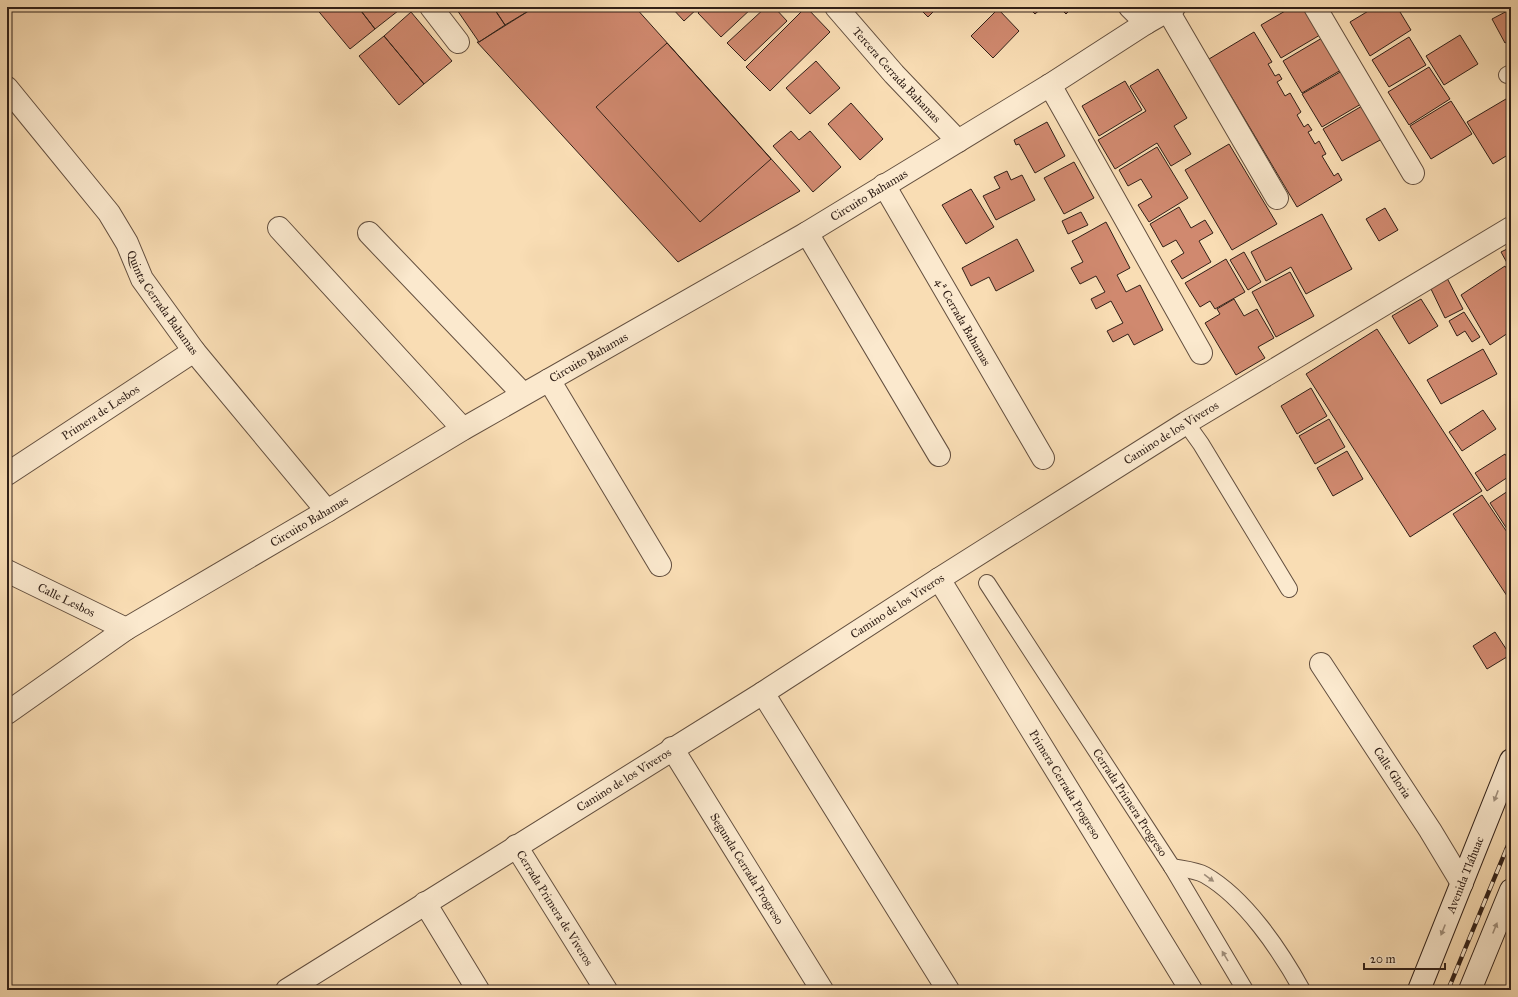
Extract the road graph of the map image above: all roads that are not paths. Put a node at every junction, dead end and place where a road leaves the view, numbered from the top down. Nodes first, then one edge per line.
1 (431, 7) edge
2 (836, 7) edge
3 (1130, 7) edge
4 (1315, 7) edge
5 (1171, 9) edge
6 (1146, 22) junction
7 (458, 42) dead end
8 (1050, 85) junction
9 (7, 88) edge
10 (958, 141) junction
11 (1413, 173) dead end
12 (884, 185) junction
13 (1277, 198) dead end
14 (279, 228) dead end
15 (1511, 228) edge
16 (369, 232) dead end
17 (807, 232) junction
18 (194, 350) junction
19 (1201, 353) dead end
20 (549, 380) junction
21 (523, 394) junction
22 (1186, 423) junction
23 (463, 428) junction
24 (939, 455) dead end
25 (1043, 458) dead end
26 (7, 474) edge
27 (327, 512) junction
28 (660, 564) dead end
29 (7, 571) edge
30 (939, 578) junction
31 (987, 583) dead end
32 (1289, 588) dead end
33 (126, 629) junction
34 (1321, 664) dead end
35 (762, 693) junction
36 (7, 713) edge
37 (672, 748) junction
38 (1511, 760) edge
39 (516, 846) junction
40 (1172, 867) junction
41 (1462, 883) junction
42 (1511, 890) edge
43 (425, 903) junction
44 (287, 990) edge
45 (478, 990) edge
46 (606, 990) edge
47 (822, 990) edge
48 (948, 990) edge
49 (1191, 990) edge
50 (1245, 990) edge
51 (1302, 990) edge
52 (1418, 990) edge
53 (1470, 990) edge

1 - 7 street
2 - 10 street, Tercera Cerrada Bahamas
3 - 6 street
4 - 11 street
5 - 6 street, Circuito Bahamas
5 - 13 street
6 - 8 street, Circuito Bahamas
8 - 10 street, Circuito Bahamas
8 - 19 street
9 - 18 street, Quinta Cerrada Bahamas
10 - 12 street, Circuito Bahamas
12 - 17 street, Circuito Bahamas
12 - 25 street, 4ª Cerrada Bahamas
14 - 23 street
15 - 22 street, Camino de los Viveros
16 - 21 street
17 - 20 street, Circuito Bahamas
17 - 24 street
18 - 26 street, Primera de Lesbos
18 - 27 street, Quinta Cerrada Bahamas
20 - 21 street, Circuito Bahamas
20 - 28 street
21 - 23 street, Circuito Bahamas
22 - 30 street, Camino de los Viveros
22 - 32 lane
23 - 27 street, Circuito Bahamas
27 - 33 street, Circuito Bahamas
29 - 33 street, Calle Lesbos
30 - 35 street, Camino de los Viveros
30 - 49 street, Primera Cerrada Progreso
31 - 40 lane, Cerrada Primera Progreso
33 - 36 street, Circuito Bahamas
34 - 41 street, Calle Gloria
35 - 37 street, Camino de los Viveros
35 - 48 street
37 - 39 street, Camino de los Viveros
37 - 47 street, Segunda Cerrada Progreso
38 -> 41 street, Avenida Tláhuac
39 - 43 street, Camino de los Viveros
39 - 46 street, Cerrada Primera de Viveros
50 -> 40 lane
40 -> 51 lane, Cerrada Primera Progreso
41 -> 52 street, Avenida Tláhuac
53 -> 42 street
43 - 44 street, Camino de los Viveros
43 - 45 street

